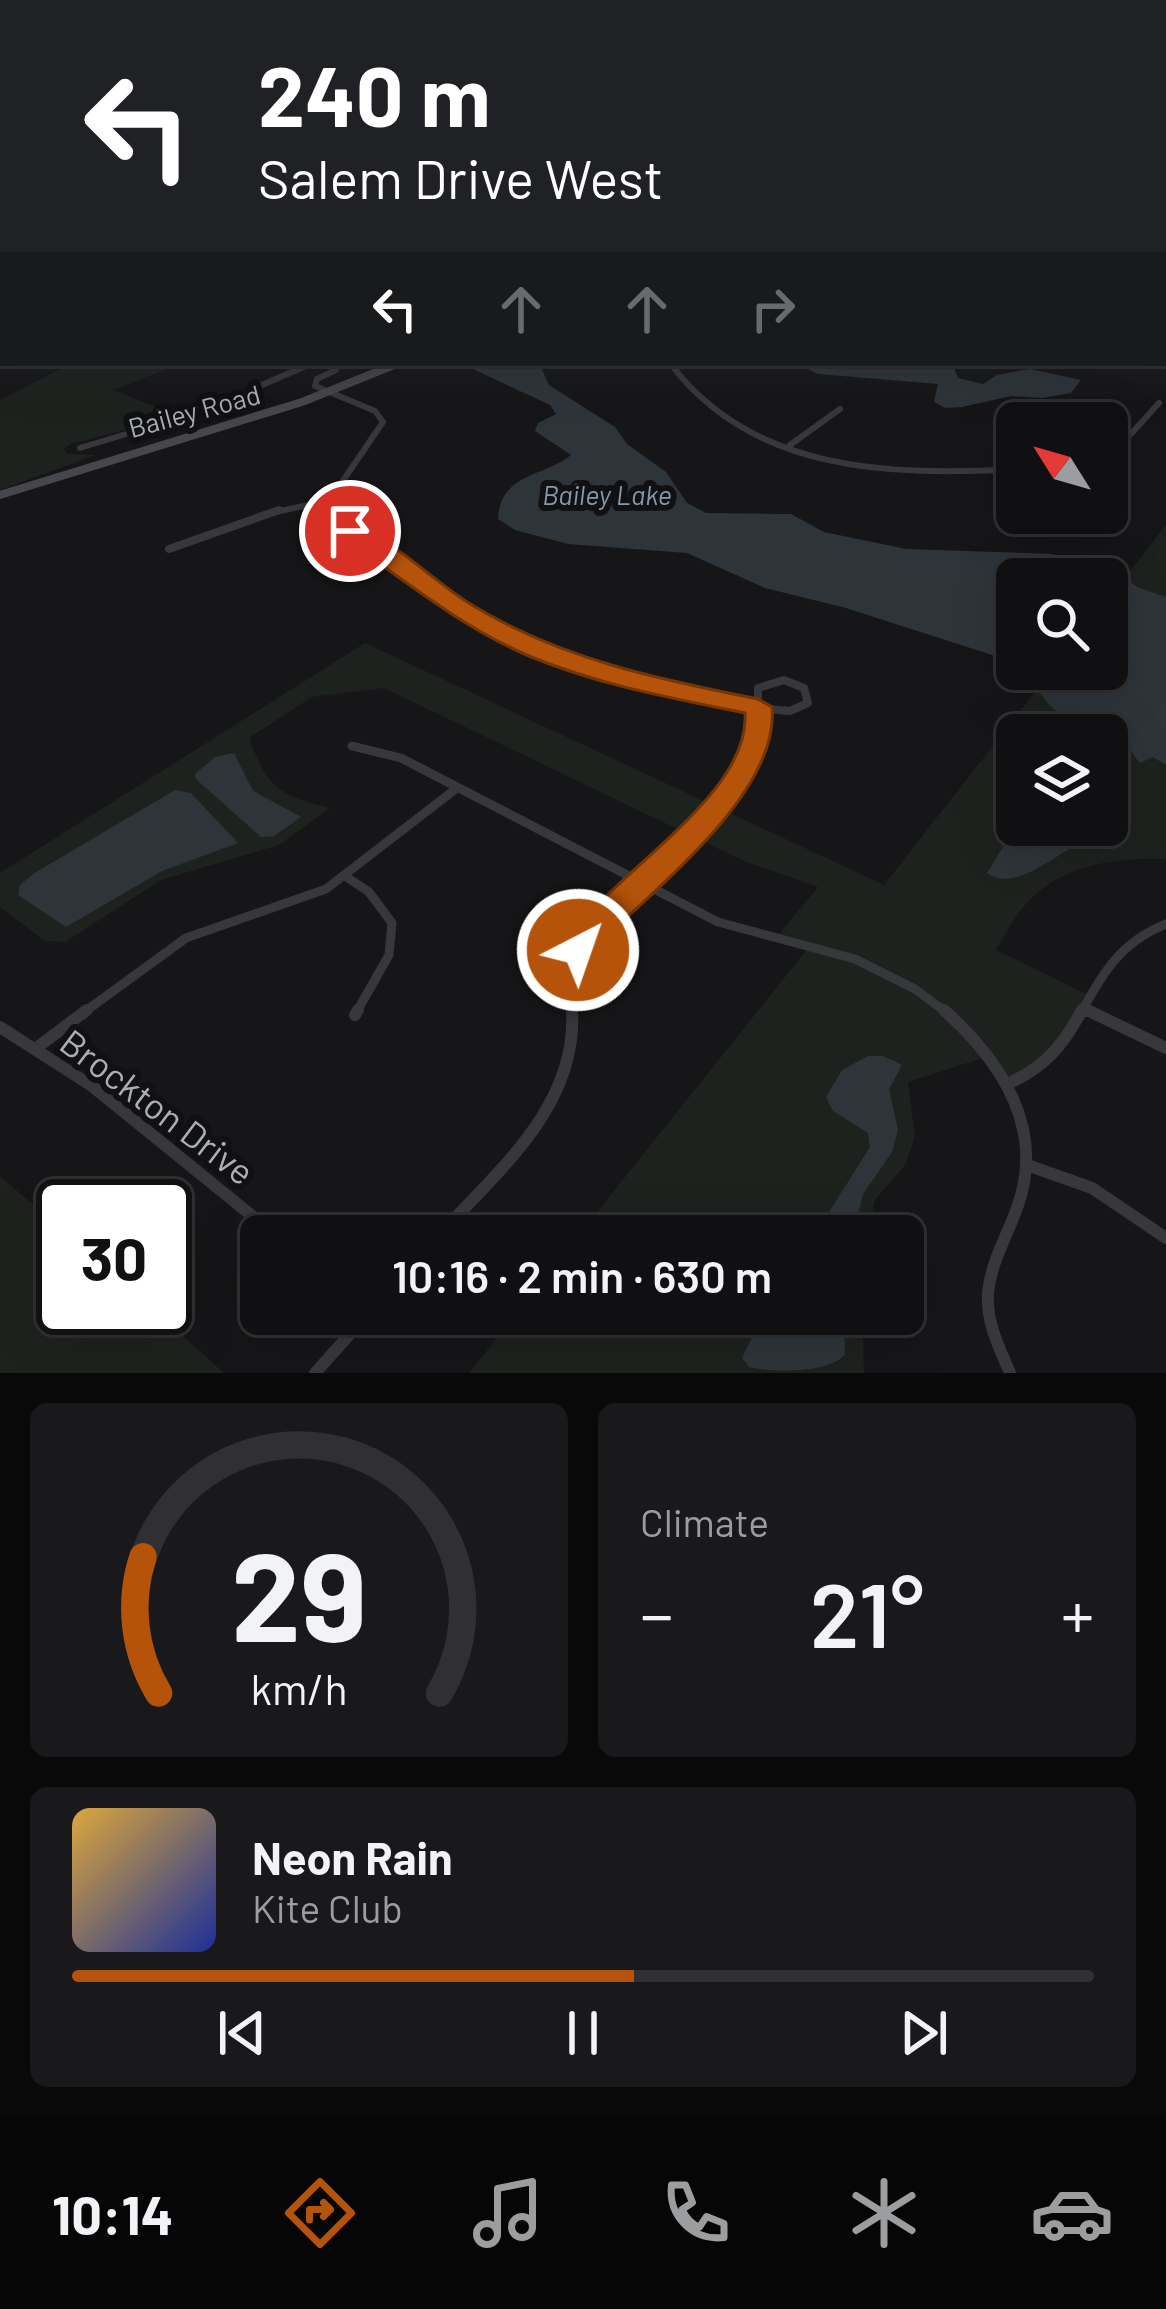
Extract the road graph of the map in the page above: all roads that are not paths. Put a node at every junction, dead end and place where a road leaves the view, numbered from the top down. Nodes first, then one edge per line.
1 (306, 366) edge
2 (336, 366) edge
3 (392, 366) edge
4 (673, 366) edge
5 (328, 393) junction
6 (1160, 403) dead end
7 (840, 409) dead end
8 (1128, 436) edge
9 (788, 446) junction
10 (80, 448) dead end
11 (996, 469) edge
12 (0, 495) edge
13 (333, 500) junction
14 (170, 549) dead end
15 (758, 707) junction
16 (352, 746) dead end
17 (458, 788) junction
18 (345, 877) junction
19 (641, 882) junction
20 (1166, 924) edge
21 (1084, 1009) junction
22 (355, 1015) dead end
23 (0, 1027) edge
24 (1166, 1048) edge
25 (35, 1049) junction
26 (1007, 1084) junction
27 (1027, 1165) junction
28 (251, 1215) edge
29 (456, 1215) edge
30 (1166, 1238) edge
31 (349, 1335) edge
32 (315, 1373) edge
33 (1010, 1373) edge

1 - 10 street, Bailey Road
2 - 5 street
3 - 5 main road, Bailey Road
4 - 9 street
5 - 12 main road, Bailey Road
5 - 13 street
6 - 8 street
7 - 9 street
9 - 11 street
13 - 14 street
13 - 15 street
15 - 15 street
15 - 19 street
16 - 17 street
17 - 18 street
17 - 19 street
18 - 22 street
18 - 25 street
19 - 26 street
19 - 29 street
20 - 21 street
21 - 24 street
21 - 26 street
23 - 25 street, Brockton Drive
25 - 28 street, Brockton Drive
26 - 27 street
27 - 30 street
27 - 33 street
31 - 32 street

